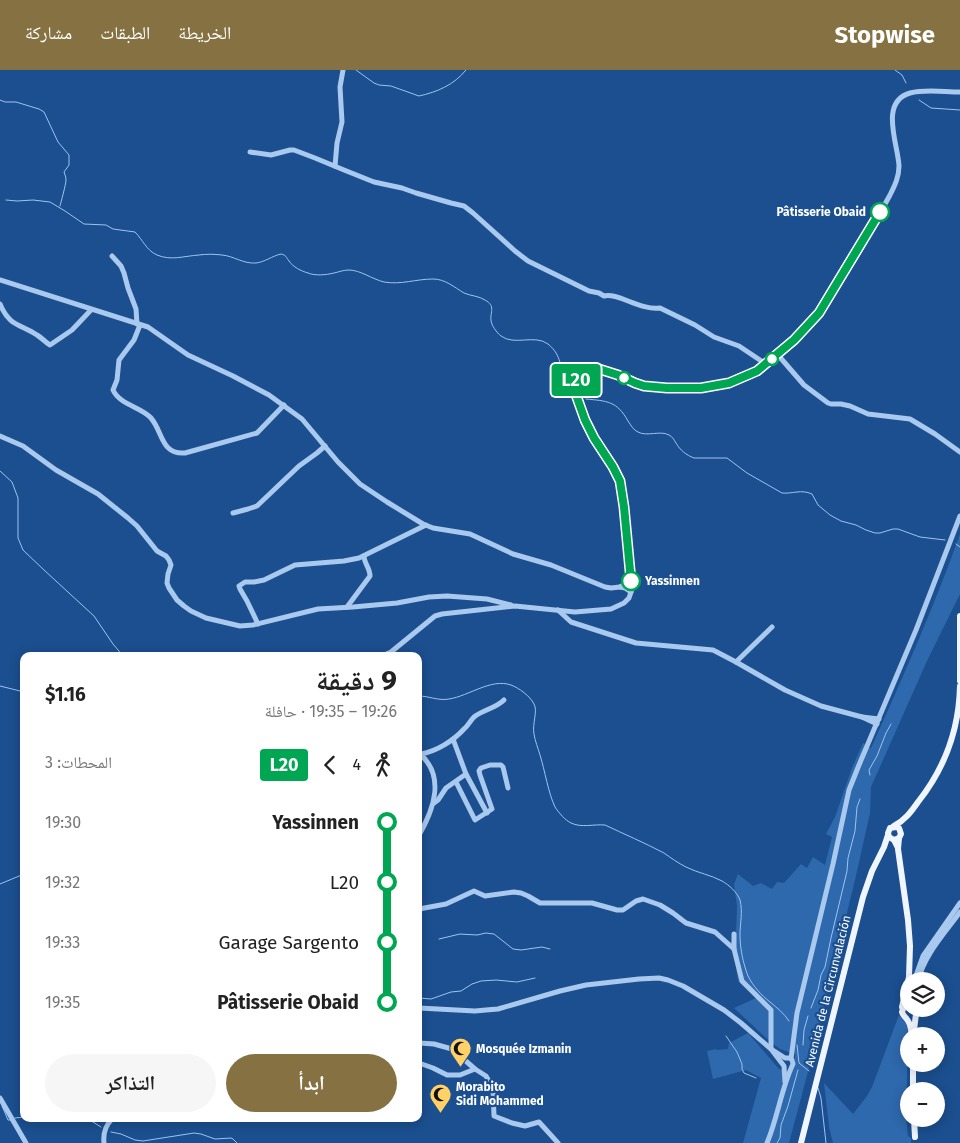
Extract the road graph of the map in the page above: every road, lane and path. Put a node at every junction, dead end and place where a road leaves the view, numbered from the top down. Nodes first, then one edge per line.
1 (343, 70) edge
2 (960, 92) edge
3 (250, 152) dead end
4 (335, 166) junction
5 (112, 256) dead end
6 (0, 280) edge
7 (0, 304) edge
8 (91, 310) junction
9 (139, 324) junction
10 (778, 355) junction
11 (766, 364) junction
12 (284, 405) junction
13 (0, 436) edge
14 (325, 446) junction
15 (960, 452) edge
16 (233, 512) dead end
17 (960, 516) edge
18 (426, 525) junction
19 (364, 556) junction
20 (631, 581) junction
21 (620, 587) junction
22 (631, 592) junction
23 (515, 606) junction
24 (347, 607) junction
25 (558, 610) junction
26 (960, 616) edge
27 (258, 624) junction
28 (772, 627) dead end
29 (391, 652) edge
30 (736, 662) junction
31 (960, 681) edge
32 (960, 686) edge
33 (504, 700) dead end
34 (878, 721) junction
35 (453, 739) junction
36 (422, 753) edge
37 (422, 756) edge
38 (466, 774) junction
39 (456, 782) junction
40 (508, 788) dead end
41 (434, 804) junction
42 (487, 813) junction
43 (905, 820) junction
44 (894, 826) junction
45 (422, 829) edge
46 (895, 837) junction
47 (960, 904) edge
48 (422, 908) edge
49 (960, 912) edge
50 (947, 926) junction
51 (734, 934) dead end
52 (932, 947) junction
53 (734, 948) junction
54 (910, 972) edge
55 (917, 972) edge
56 (922, 972) edge
57 (422, 1008) edge
58 (913, 1017) edge
59 (907, 1018) joint
60 (911, 1027) edge
61 (422, 1043) edge
62 (771, 1049) junction
63 (788, 1058) junction
64 (422, 1064) edge
65 (783, 1065) junction
66 (792, 1067) junction
67 (475, 1069) junction
68 (784, 1090) junction
69 (0, 1098) edge
70 (110, 1122) edge
71 (914, 1127) edge
72 (915, 1136) dead end
73 (26, 1143) edge
74 (104, 1143) edge
75 (558, 1143) edge
76 (767, 1143) edge
77 (801, 1143) edge

1 - 4 street
2 - 10 street
3 - 4 street
4 - 11 street
5 - 9 street
6 - 8 street
7 - 8 street
8 - 9 street
9 - 12 street
9 - 12 street
10 - 11 street
10 - 15 street
11 - 20 street
12 - 14 street
13 - 27 street
14 - 16 street
14 - 18 street
17 - 34 street
18 - 19 street
18 - 21 street
19 - 24 street
19 - 27 street
20 - 21 street
20 - 22 street
21 - 22 street
22 - 25 street
23 - 24 street
23 - 25 street
23 - 29 street
24 - 27 street
25 - 30 street
26 - 31 main road
28 - 30 street
30 - 34 street
32 - 43 main road
33 - 35 street
34 - 63 street
35 - 36 street
35 - 38 street
37 - 41 street
38 - 39 street
38 - 42 street
39 - 41 street
39 - 42 street
40 - 42 street
41 - 45 street
43 - 44 main road
43 - 46 main road
44 - 46 main road
44 - 46 main road
46 - 54 main road
46 - 77 main road, Avenida de la Circunvalación
47 - 50 street
48 - 53 street
49 - 50 street
50 - 52 street
51 - 53 street
52 - 55 street
52 - 56 street
53 - 62 street
57 - 62 street
58 - 59 main road
59 - 60 main road
61 - 67 street
62 - 63 street
62 - 65 street
63 - 65 street
63 - 66 street
64 - 67 street
65 - 66 street
65 - 68 street
66 - 68 street
67 - 75 street
68 - 76 street
69 - 73 street
70 - 74 street
71 - 72 main road

